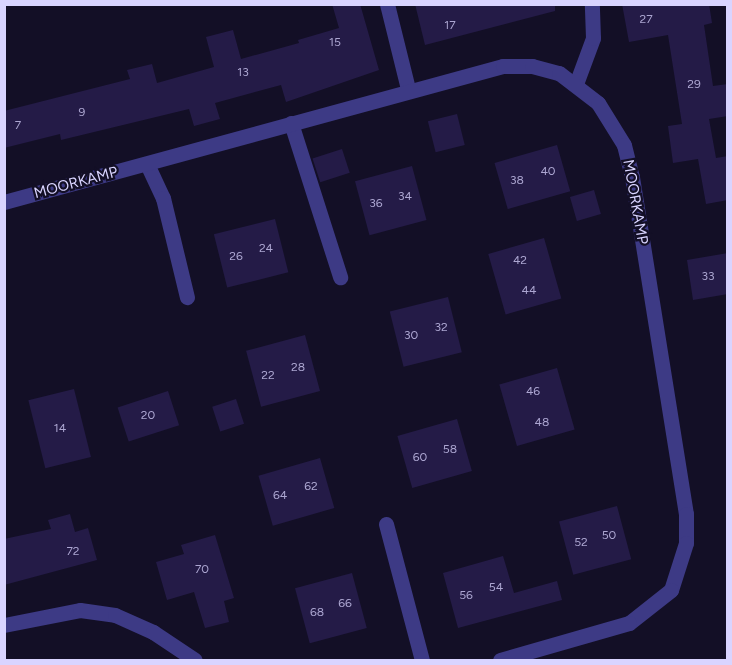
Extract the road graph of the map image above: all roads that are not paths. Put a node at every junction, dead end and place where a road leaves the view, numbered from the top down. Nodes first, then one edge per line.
1 (387, 4) edge
2 (592, 4) edge
3 (576, 84) junction
4 (408, 89) junction
5 (291, 123) junction
6 (147, 164) junction
7 (4, 202) edge
8 (340, 277) dead end
9 (187, 297) dead end
10 (386, 524) dead end
11 (4, 625) edge
12 (195, 660) edge
13 (422, 660) edge
14 (500, 660) edge

1 - 4 street
2 - 3 street
3 - 4 street, MOORKAMP
3 - 14 street, MOORKAMP
4 - 5 street, MOORKAMP
5 - 6 street, MOORKAMP
5 - 8 street
6 - 7 street, MOORKAMP
6 - 9 street
10 - 13 street
11 - 12 street

